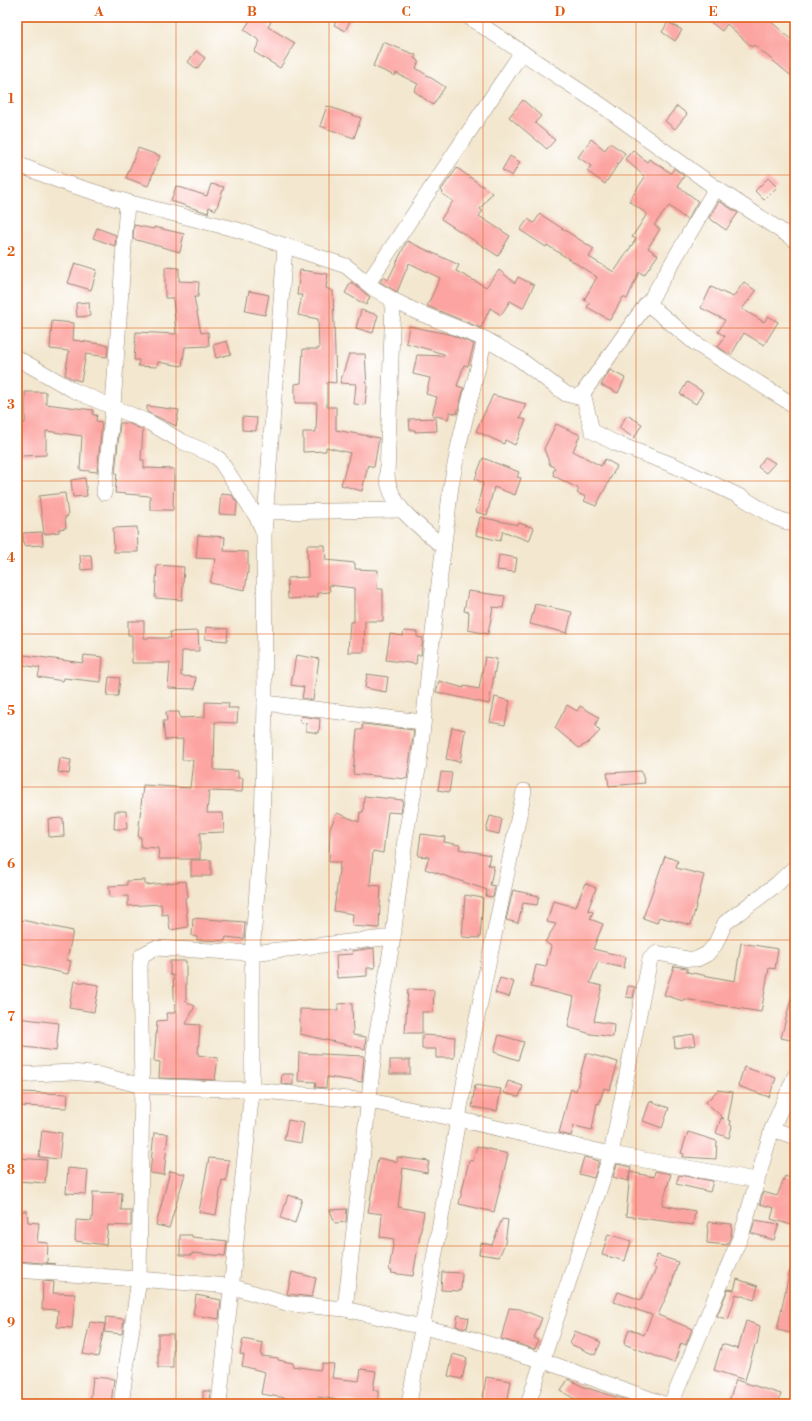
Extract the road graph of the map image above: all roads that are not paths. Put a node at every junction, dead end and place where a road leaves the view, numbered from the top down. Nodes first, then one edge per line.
1 (469, 17) edge
2 (522, 52) junction
3 (17, 164) edge
4 (716, 188) junction
5 (127, 202) junction
6 (795, 240) edge
7 (285, 247) junction
8 (368, 283) junction
9 (393, 300) junction
10 (647, 304) junction
11 (485, 339) junction
12 (17, 358) edge
13 (583, 393) junction
14 (113, 406) junction
15 (795, 406) edge
16 (104, 493) dead end
17 (401, 510) junction
18 (262, 516) junction
19 (795, 525) edge
20 (444, 548) junction
21 (265, 703) junction
22 (422, 722) junction
23 (524, 791) dead end
24 (795, 867) edge
25 (393, 937) junction
26 (252, 953) junction
27 (17, 1075) edge
28 (795, 1076) edge
29 (142, 1086) junction
30 (252, 1090) junction
31 (370, 1101) junction
32 (457, 1119) junction
33 (772, 1129) junction
34 (795, 1137) edge
35 (611, 1154) junction
36 (756, 1180) junction
37 (17, 1270) edge
38 (139, 1280) junction
39 (230, 1286) junction
40 (345, 1309) junction
41 (422, 1328) junction
42 (544, 1361) junction
43 (121, 1404) edge
44 (219, 1404) edge
45 (409, 1404) edge
46 (528, 1404) edge
47 (664, 1404) edge
48 (671, 1404) edge

1 - 2 street
2 - 4 street
2 - 8 street
3 - 5 street
4 - 6 street
4 - 10 street
5 - 7 street
5 - 14 street
7 - 8 street
7 - 18 street
8 - 9 street
9 - 11 street
9 - 17 street
10 - 13 street
10 - 15 street
11 - 13 street
11 - 20 street
12 - 14 street
13 - 19 street
14 - 16 street
14 - 18 street
17 - 18 street
17 - 20 street
18 - 21 street
20 - 22 street
21 - 22 street
21 - 26 street
22 - 25 street
23 - 32 street
24 - 35 street
25 - 26 street
25 - 31 street
26 - 29 street
26 - 30 street
27 - 29 street
28 - 33 street
29 - 30 street
29 - 38 street
30 - 31 street
30 - 39 street
31 - 32 street
31 - 40 street
32 - 35 street
32 - 41 street
33 - 34 street
33 - 36 street
35 - 36 street
35 - 42 street
36 - 48 street
37 - 38 street
38 - 39 street
38 - 43 street
39 - 40 street
39 - 44 street
40 - 41 street
41 - 42 street
41 - 45 street
42 - 46 street
42 - 47 street

